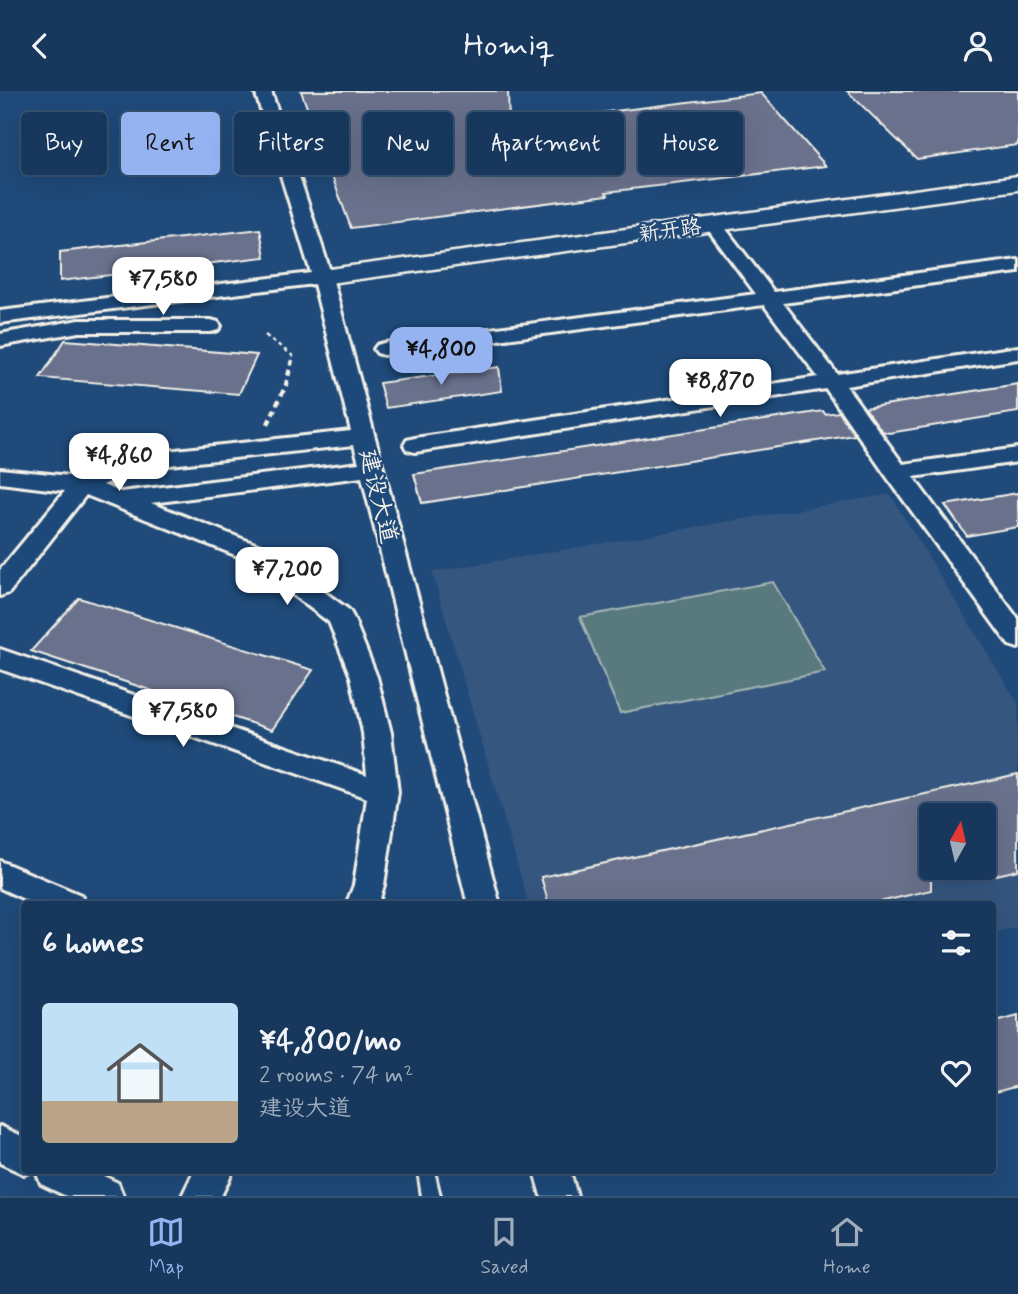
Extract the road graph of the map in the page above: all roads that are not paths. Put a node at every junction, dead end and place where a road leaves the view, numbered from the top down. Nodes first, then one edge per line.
1 (263, 91) edge
2 (1018, 183) edge
3 (712, 224) junction
4 (1018, 266) edge
5 (322, 277) junction
6 (767, 299) junction
7 (0, 317) edge
8 (211, 326) dead end
9 (0, 340) edge
10 (384, 349) dead end
11 (1018, 353) edge
12 (831, 380) junction
13 (363, 436) junction
14 (415, 445) dead end
15 (1018, 455) edge
16 (372, 469) junction
17 (895, 472) junction
18 (0, 476) edge
19 (82, 485) junction
20 (122, 499) junction
21 (0, 587) edge
22 (1006, 604) edge
23 (1018, 638) edge
24 (0, 659) edge
25 (383, 792) junction
26 (0, 874) edge
27 (368, 898) edge
28 (61, 901) edge
29 (483, 901) edge
30 (0, 1144) edge
31 (21, 1154) edge
32 (60, 1174) edge
33 (213, 1174) edge
34 (427, 1174) edge
35 (553, 1174) edge
36 (105, 1196) edge
37 (200, 1196) edge
38 (431, 1196) edge
39 (559, 1196) edge

1 - 5 street, 建设大道
2 - 3 street, 新开路
3 - 5 street, 新开路
3 - 6 street
4 - 6 street
5 - 7 street
5 - 13 street, 建设大道
6 - 10 street
6 - 12 street
8 - 9 street
11 - 12 street
12 - 14 street
12 - 17 street
13 - 16 street, 建设大道
13 - 19 street
15 - 17 street
16 - 20 street
16 - 29 street, 建设大道
17 - 22 street
18 - 19 street
19 - 20 street
19 - 21 street
20 - 25 street
22 - 23 street
24 - 25 street
25 - 27 street
26 - 28 street
30 - 31 street
32 - 36 street
33 - 37 street
34 - 38 lane
35 - 39 street

